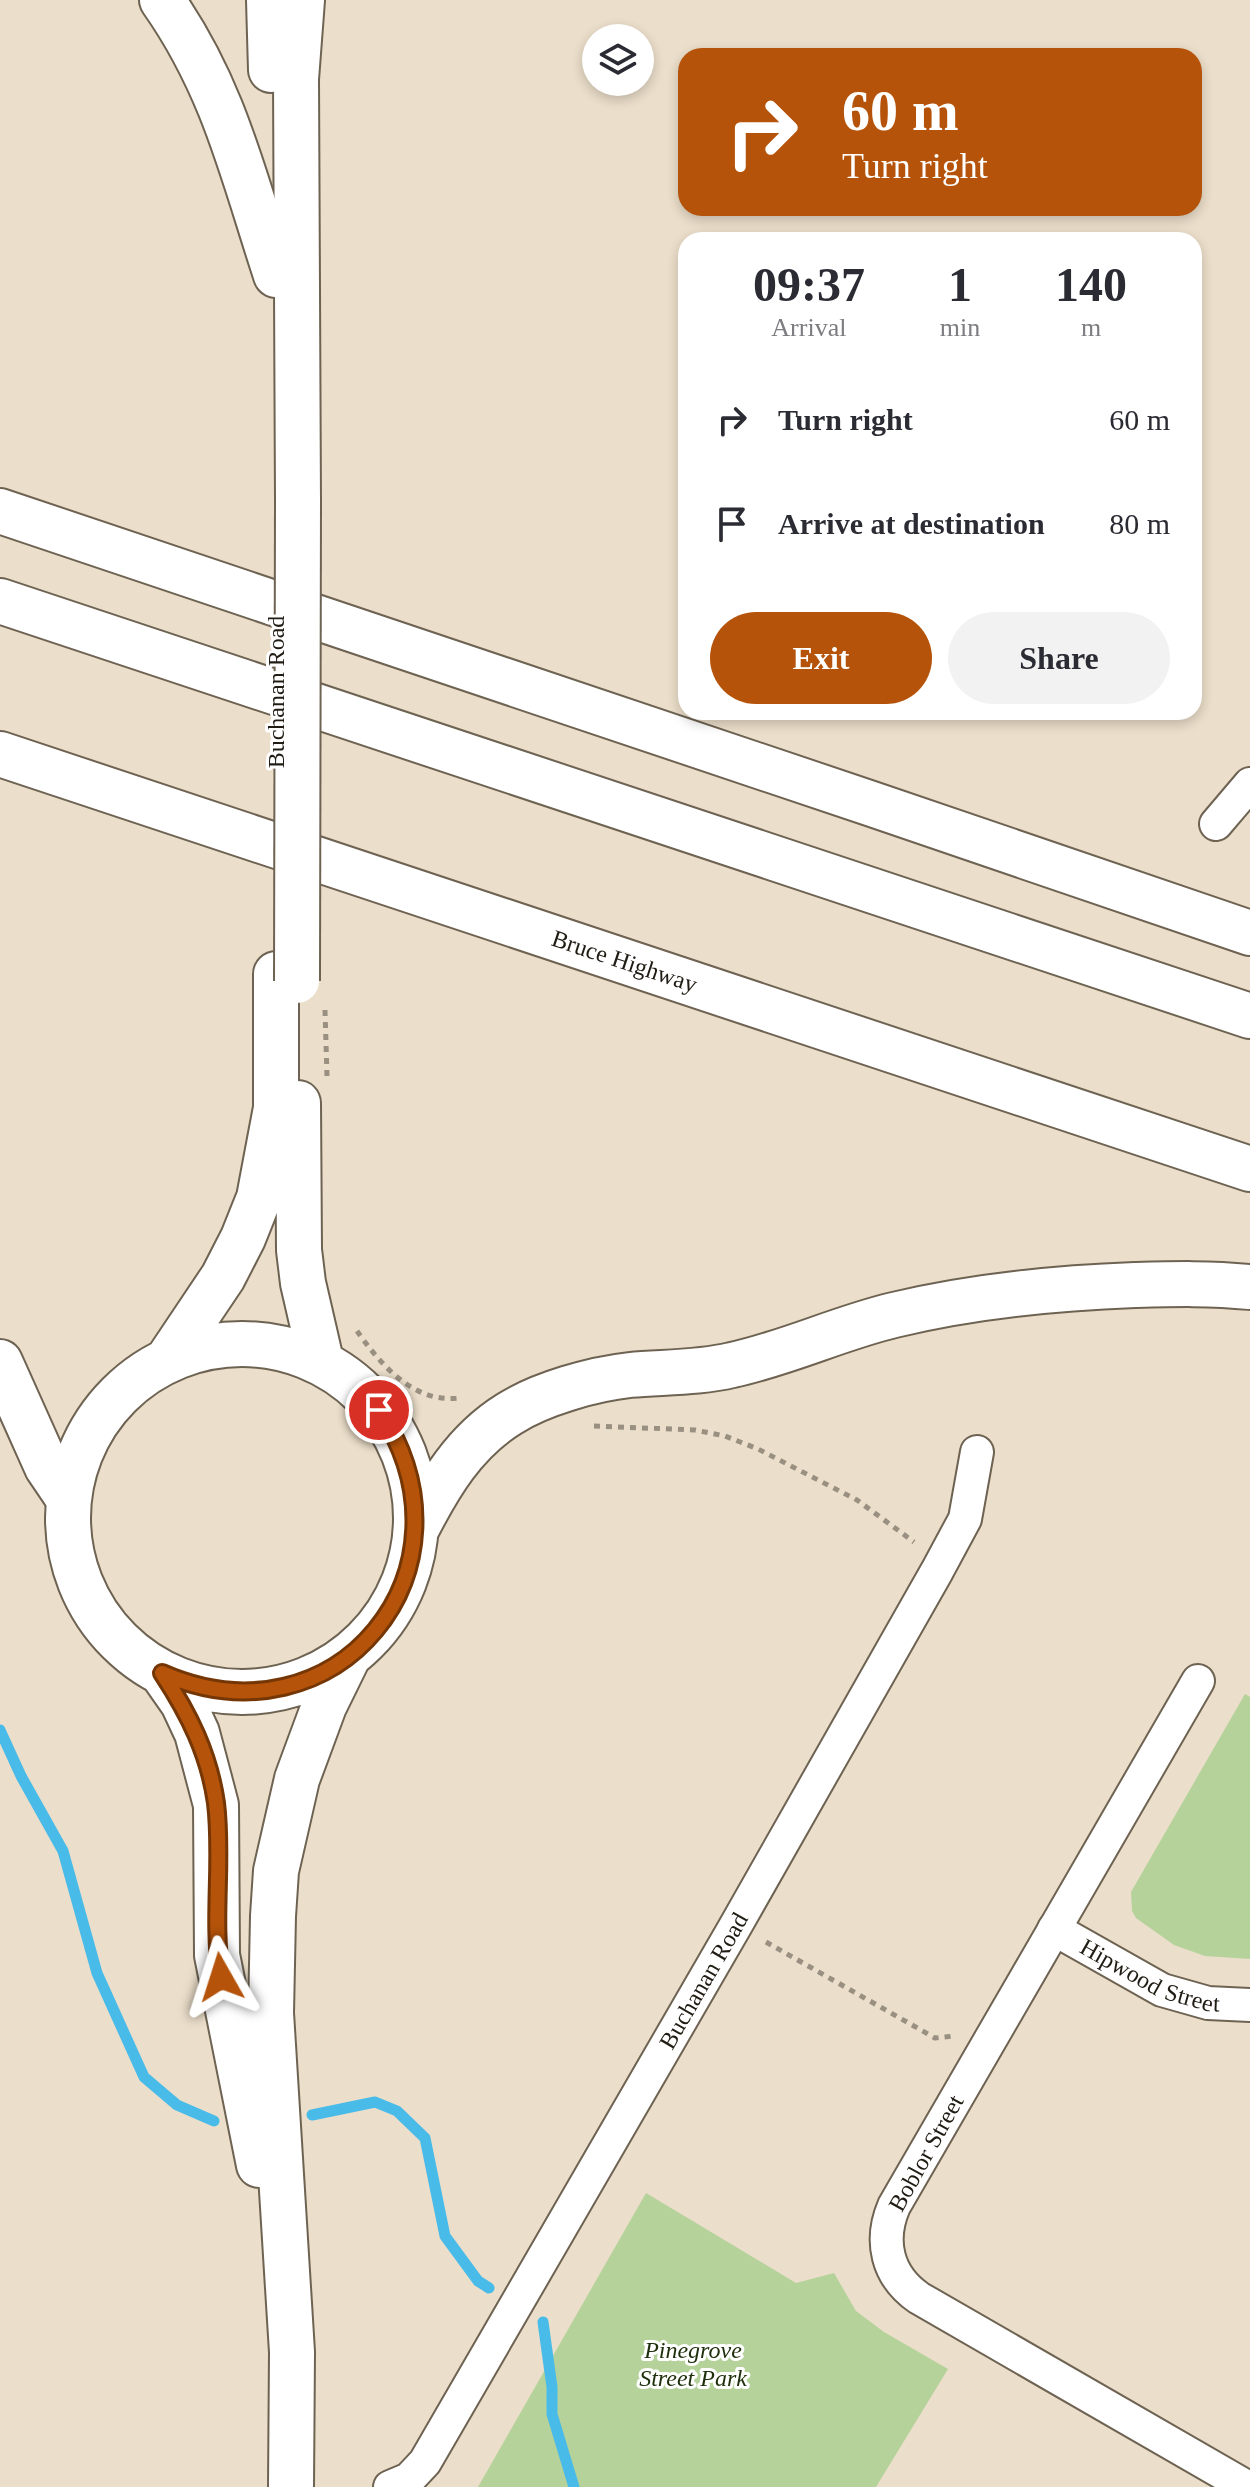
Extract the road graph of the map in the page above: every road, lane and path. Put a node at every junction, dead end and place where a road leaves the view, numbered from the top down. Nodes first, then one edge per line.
1 (162, 0) edge
2 (269, 0) edge
3 (302, 0) edge
4 (276, 275) junction
5 (287, 498) junction
6 (0, 511) edge
7 (0, 601) edge
8 (0, 754) edge
9 (1250, 784) edge
10 (1216, 824) dead end
11 (1250, 933) edge
12 (299, 987) junction
13 (1250, 1016) edge
14 (327, 1090) dead end
15 (1250, 1169) edge
16 (1250, 1287) edge
17 (352, 1323) dead end
18 (168, 1359) junction
19 (321, 1361) junction
20 (0, 1362) edge
21 (511, 1412) junction
22 (589, 1425) dead end
23 (977, 1452) dead end
24 (68, 1498) junction
25 (416, 1530) junction
26 (937, 1571) junction
27 (349, 1655) junction
28 (162, 1673) junction
29 (1198, 1681) dead end
30 (736, 1925) junction
31 (1054, 1929) junction
32 (1250, 2005) edge
33 (955, 2035) dead end
34 (292, 2352) junction
35 (291, 2487) edge
36 (390, 2487) edge
37 (1247, 2487) edge

1 - 4 main road
2 - 4 main road, Buchanan Road
3 - 5 main road, Buchanan Road
4 - 5 main road, Buchanan Road
5 - 12 main road, Buchanan Road
6 - 11 main road
7 - 13 main road
8 - 15 main road, Bruce Highway
9 - 10 street
12 - 14 path
12 - 18 main road, Buchanan Road
12 - 19 main road, Buchanan Road
16 - 21 main road
17 - 21 path
18 - 19 main road
18 - 24 main road
19 - 25 main road
20 - 24 main road
21 - 25 main road
22 - 26 path
23 - 26 street, Buchanan Road
24 - 28 main road
25 - 27 main road
26 - 30 street, Buchanan Road
27 - 28 main road
27 - 34 main road
28 - 34 main road
29 - 31 street, Boblor Street
30 - 33 path
30 - 36 street, Buchanan Road
31 - 32 street, Hipwood Street
31 - 37 street, Boblor Street
34 - 35 main road

